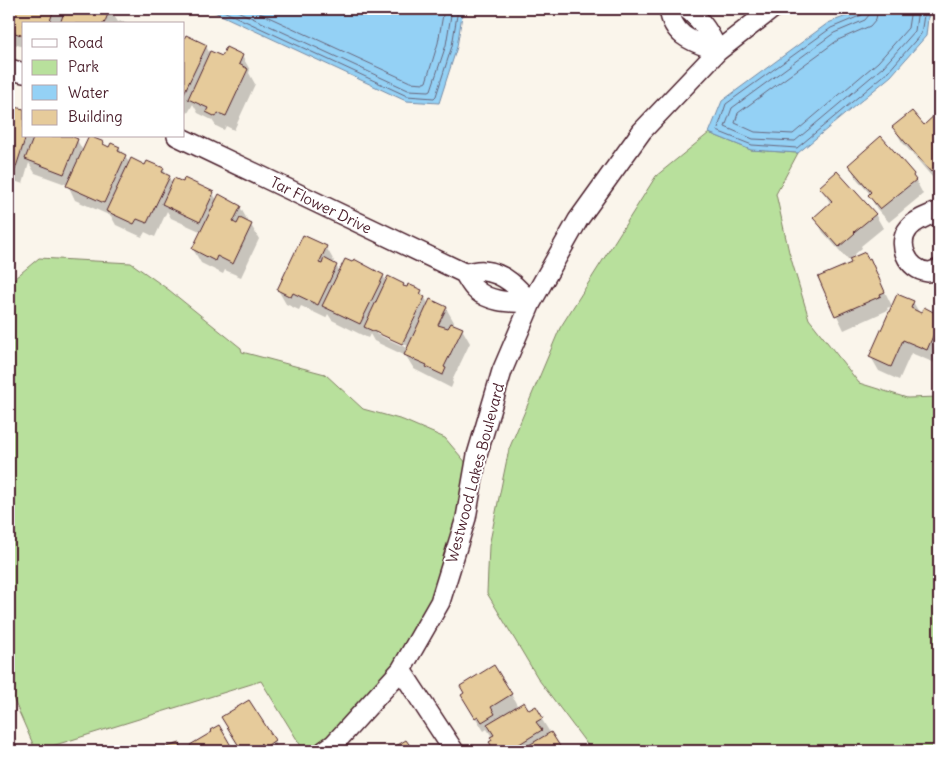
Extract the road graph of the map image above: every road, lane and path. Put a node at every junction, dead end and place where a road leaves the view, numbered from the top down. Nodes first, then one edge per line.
1 (669, 9) edge
2 (687, 9) edge
3 (772, 9) edge
4 (718, 51) junction
5 (9, 69) edge
6 (22, 72) edge
7 (181, 138) edge
8 (939, 211) edge
9 (939, 269) edge
10 (531, 302) junction
11 (401, 670) junction
12 (324, 751) edge
13 (454, 751) edge

1 - 4 street
2 - 4 street
3 - 4 street, Westwood Lakes Boulevard
4 - 10 street, Westwood Lakes Boulevard
5 - 6 street
7 - 10 street, Tar Flower Drive
8 - 9 street
10 - 11 street, Westwood Lakes Boulevard
11 - 12 street, Westwood Lakes Boulevard
11 - 13 street

